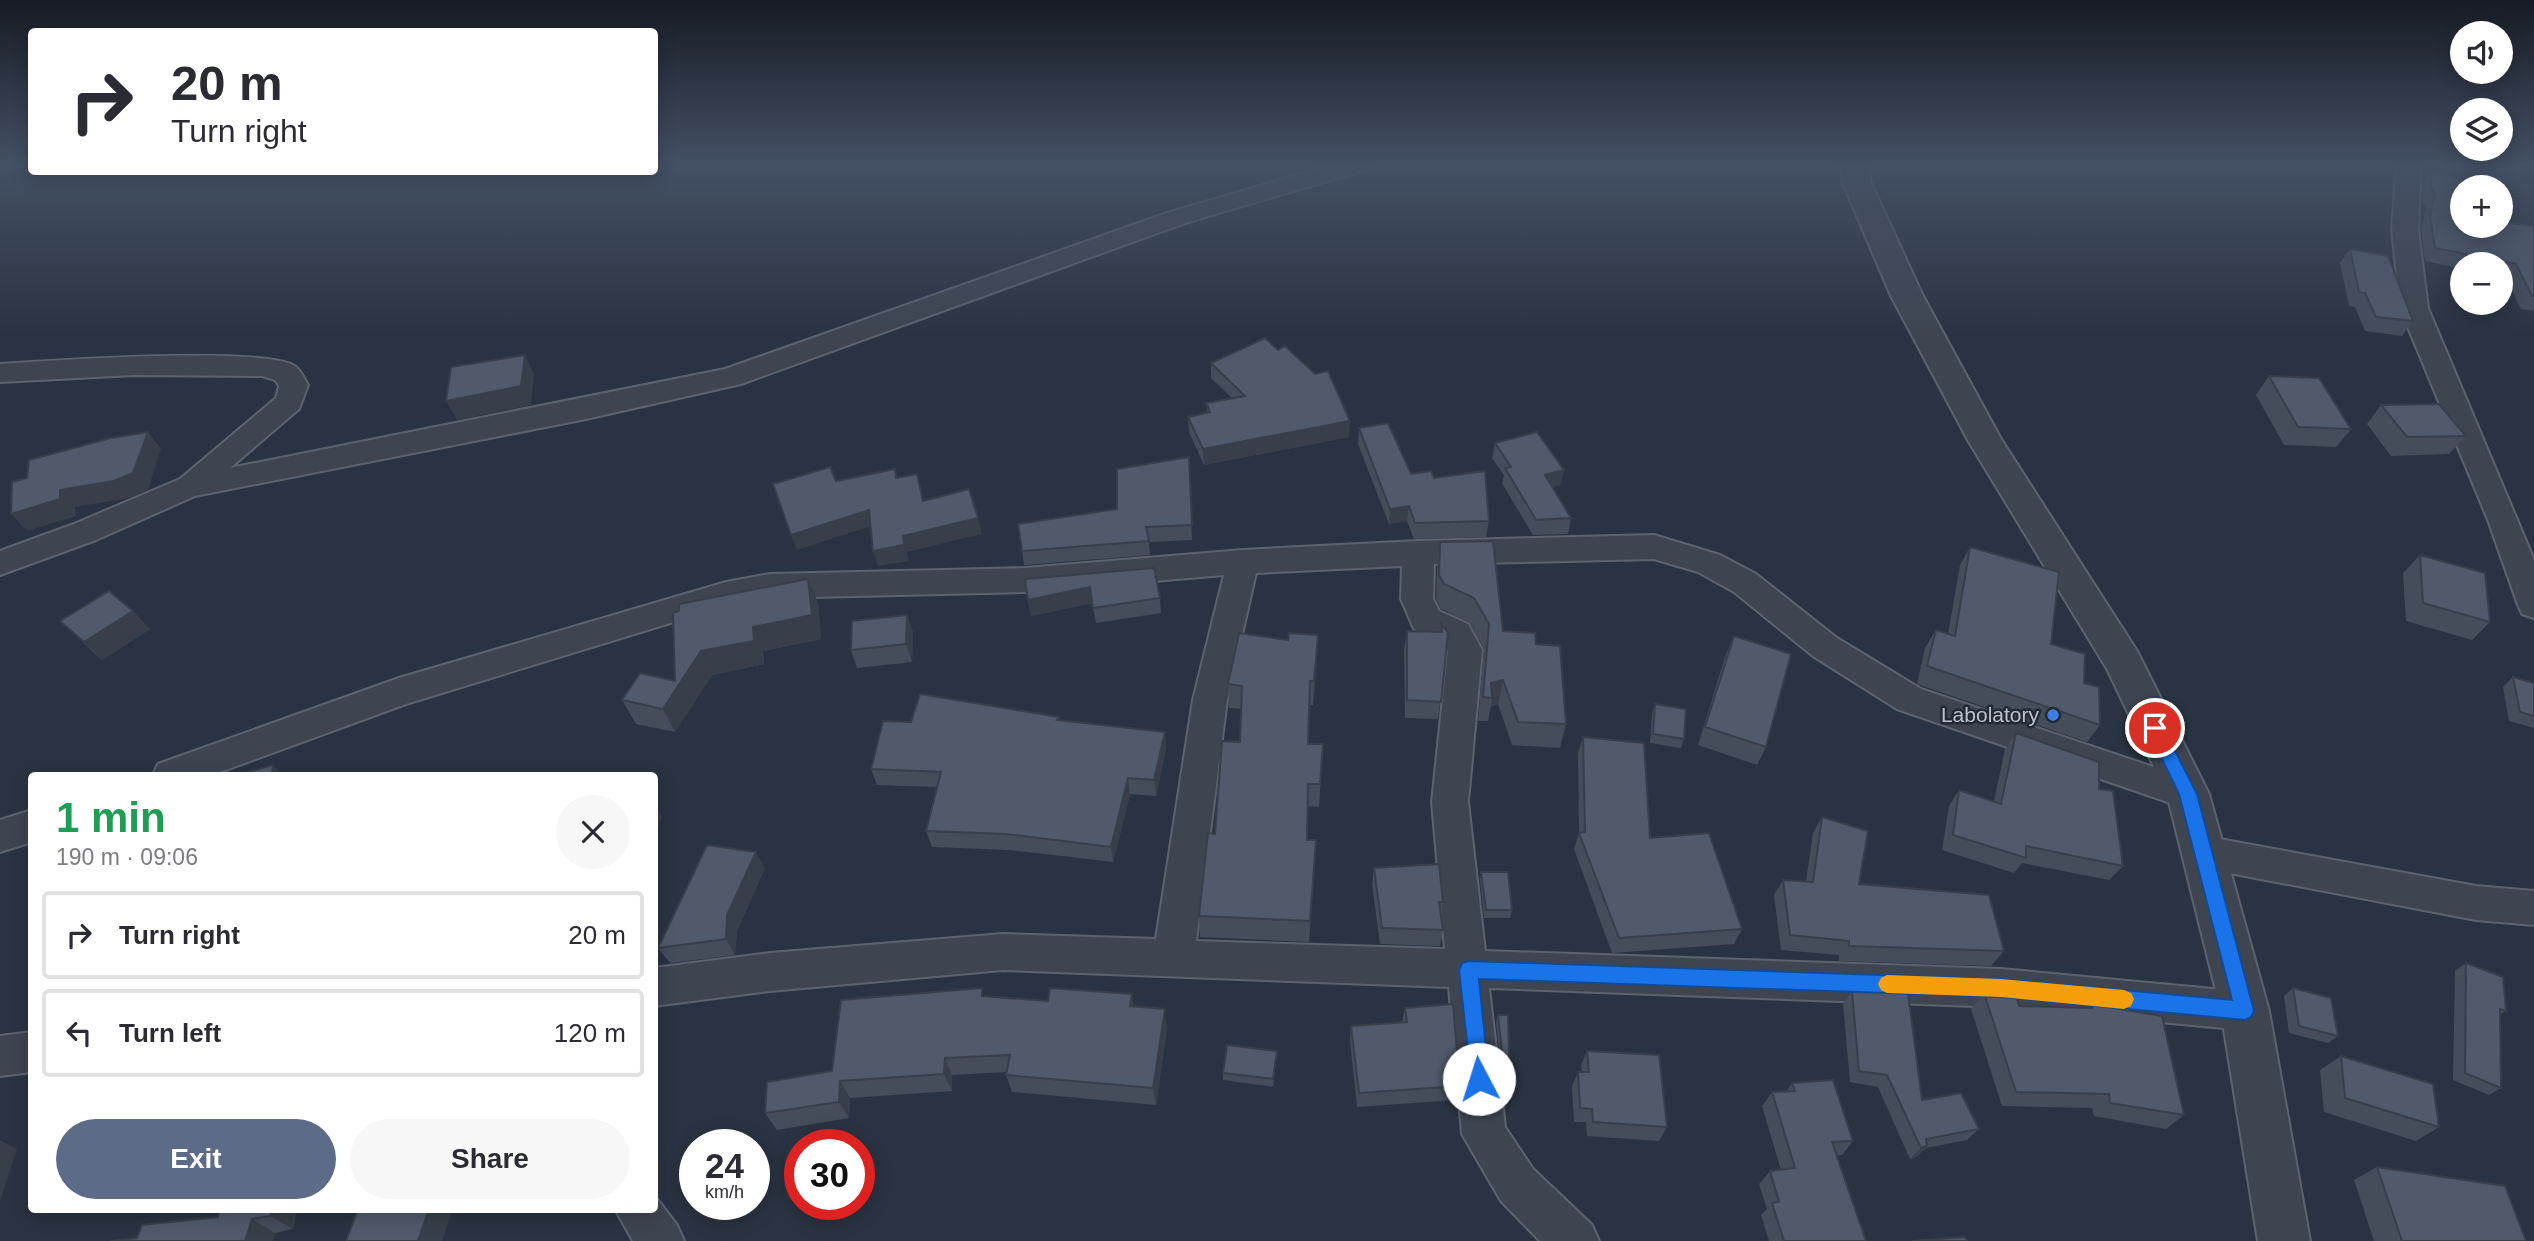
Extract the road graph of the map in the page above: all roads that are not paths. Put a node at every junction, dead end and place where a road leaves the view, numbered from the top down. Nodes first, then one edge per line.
1 (1168, 221) edge
2 (1874, 221) edge
3 (2406, 221) edge
4 (0, 373) edge
5 (188, 486) junction
6 (1418, 553) junction
7 (1243, 562) junction
8 (0, 563) edge
9 (2534, 605) edge
10 (179, 772) edge
11 (2188, 794) junction
12 (28, 826) edge
13 (0, 836) edge
14 (2203, 852) junction
15 (2534, 908) edge
16 (1174, 956) junction
17 (1469, 970) junction
18 (658, 986) edge
19 (2245, 1011) junction
20 (28, 1052) edge
21 (0, 1056) edge
22 (641, 1213) edge
23 (661, 1241) edge
24 (1576, 1241) edge
25 (2284, 1241) edge

1 - 5 street
2 - 11 street
3 - 9 street
4 - 5 street
5 - 8 street
6 - 7 street
6 - 11 street
6 - 17 street
7 - 10 street
7 - 16 street
11 - 14 street
12 - 13 street
14 - 15 street
14 - 19 street
16 - 17 street
16 - 18 street
17 - 19 street
17 - 24 street
19 - 25 street
20 - 21 street
22 - 23 street

